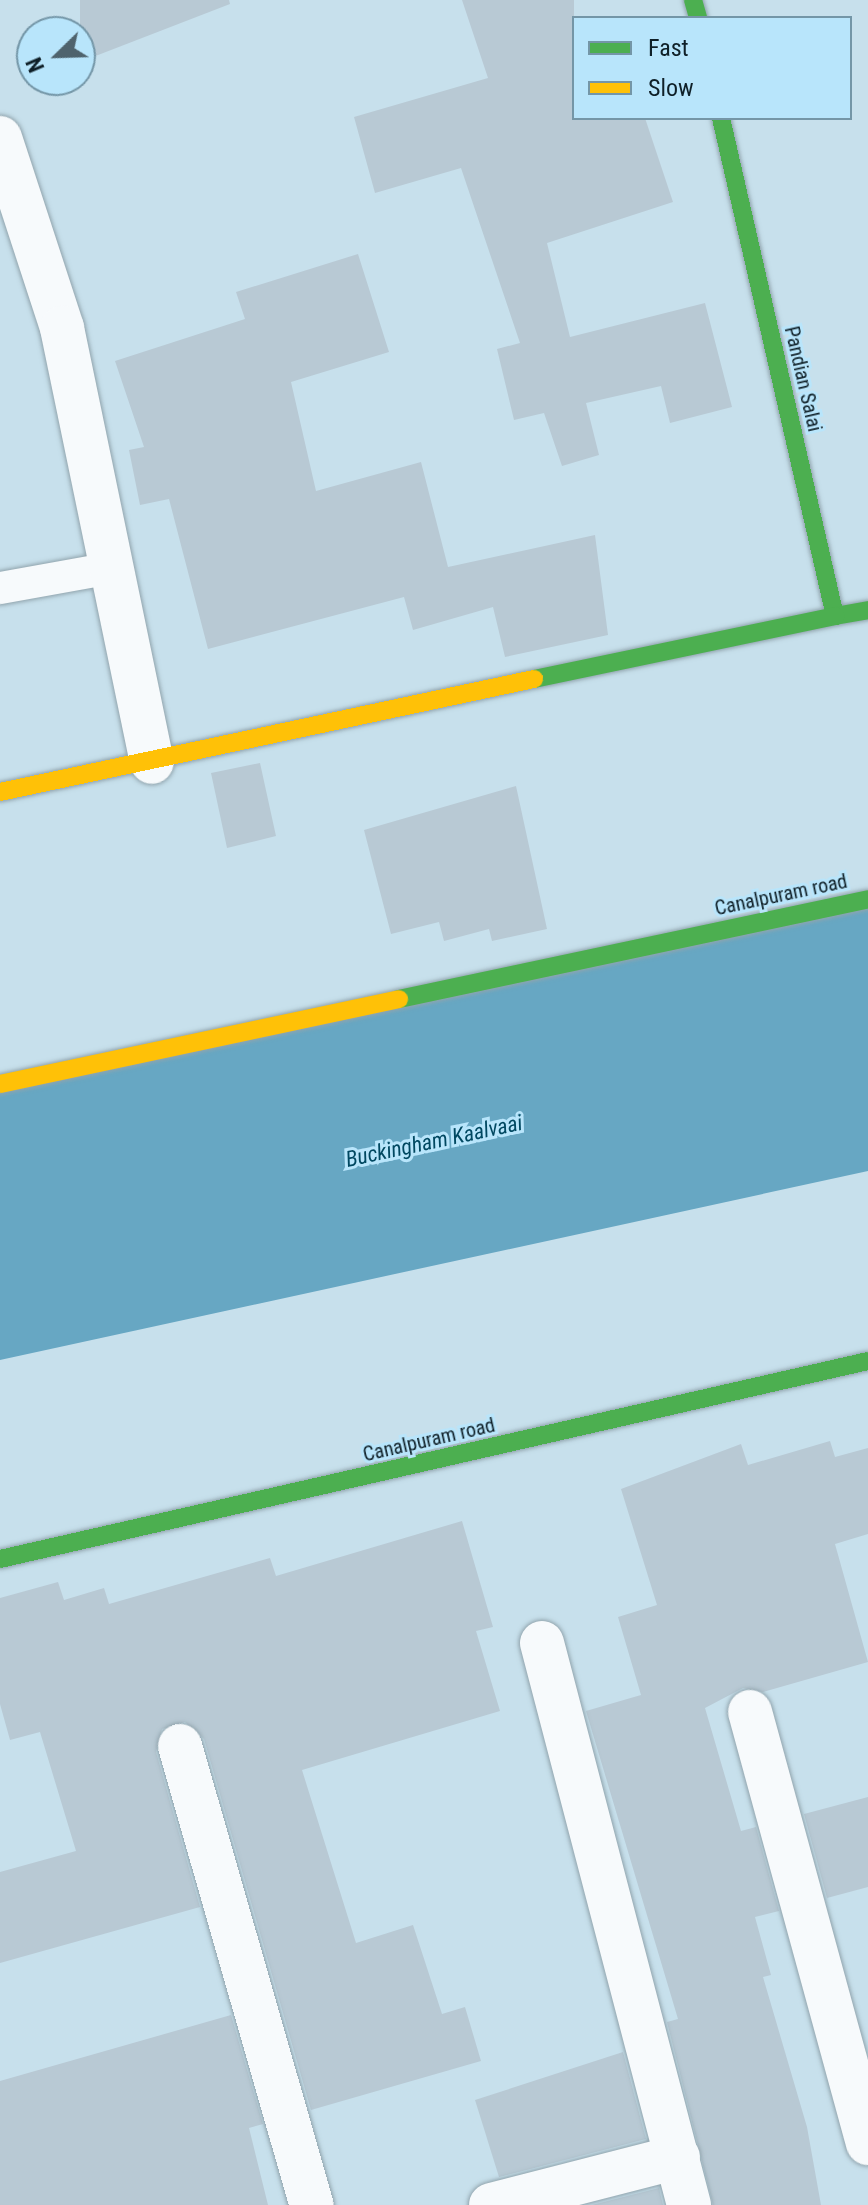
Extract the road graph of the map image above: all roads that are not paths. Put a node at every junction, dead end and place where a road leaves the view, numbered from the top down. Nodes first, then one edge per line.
1 (721, 120) edge
2 (0, 138) edge
3 (111, 568) junction
4 (0, 588) edge
5 (868, 610) edge
6 (835, 616) junction
7 (152, 762) junction
8 (0, 792) edge
9 (868, 899) edge
10 (0, 1084) edge
11 (868, 1361) edge
12 (0, 1559) edge
13 (542, 1643) dead end
14 (750, 1712) dead end
15 (180, 1746) dead end
16 (868, 2143) edge
17 (678, 2157) junction
18 (312, 2205) edge
19 (491, 2205) edge
20 (689, 2205) edge

1 - 6 street, Pandian Salai
2 - 3 street
3 - 4 lane
3 - 7 street
5 - 6 street
6 - 7 street
7 - 8 street
9 - 10 street, Canalpuram road
11 - 12 street, Canalpuram road
13 - 17 street
14 - 16 street
15 - 18 street
17 - 19 street
17 - 20 street

